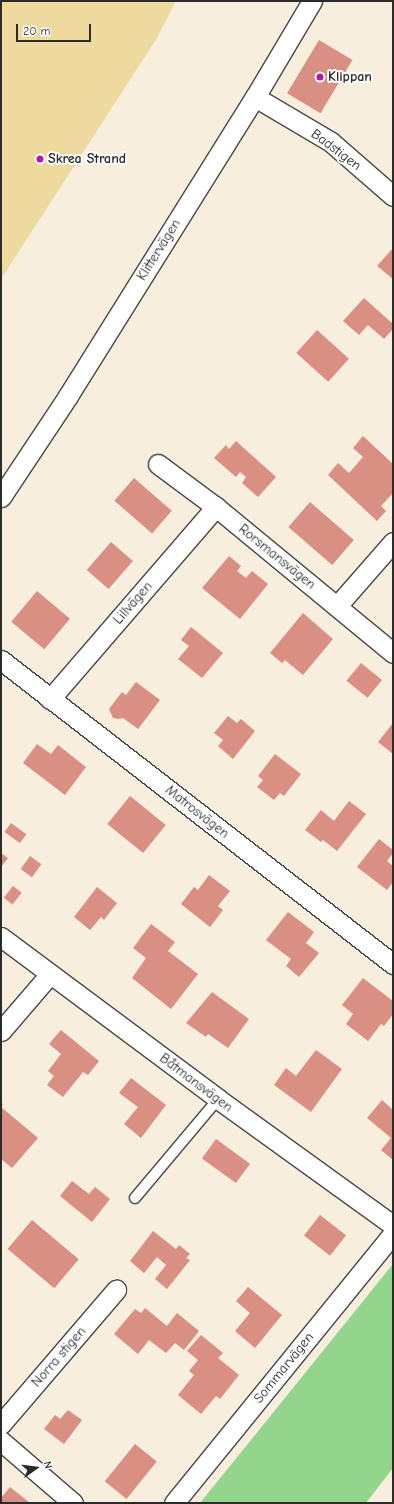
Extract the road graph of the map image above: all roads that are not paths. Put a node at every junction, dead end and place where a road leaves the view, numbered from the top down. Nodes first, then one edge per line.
1 (312, 1) edge
2 (255, 97) junction
3 (393, 196) edge
4 (158, 464) dead end
5 (1, 497) edge
6 (216, 507) junction
7 (393, 542) edge
8 (337, 606) junction
9 (393, 653) edge
10 (1, 660) edge
11 (50, 699) junction
12 (1, 937) edge
13 (393, 964) edge
14 (50, 974) junction
15 (1, 1031) edge
16 (218, 1099) junction
17 (135, 1198) dead end
18 (393, 1225) edge
19 (393, 1234) edge
20 (116, 1290) dead end
21 (1, 1424) edge
22 (4, 1449) edge
23 (73, 1503) edge
24 (174, 1503) edge

1 - 2 street, Klittervägen
2 - 3 street, Badstigen
2 - 5 street, Klittervägen
4 - 6 street, Rorsmansvägen
6 - 8 street, Rorsmansvägen
6 - 11 street, Lillvägen
7 - 8 street
8 - 9 street, Rorsmansvägen
10 - 11 street, Matrosvägen
11 - 13 street, Matrosvägen
12 - 14 street, Båtmansvägen
14 - 15 street
14 - 16 street, Båtmansvägen
16 - 17 lane
16 - 18 street, Båtmansvägen
19 - 24 street, Sommarvägen
20 - 21 street, Norra stigen
22 - 23 street

